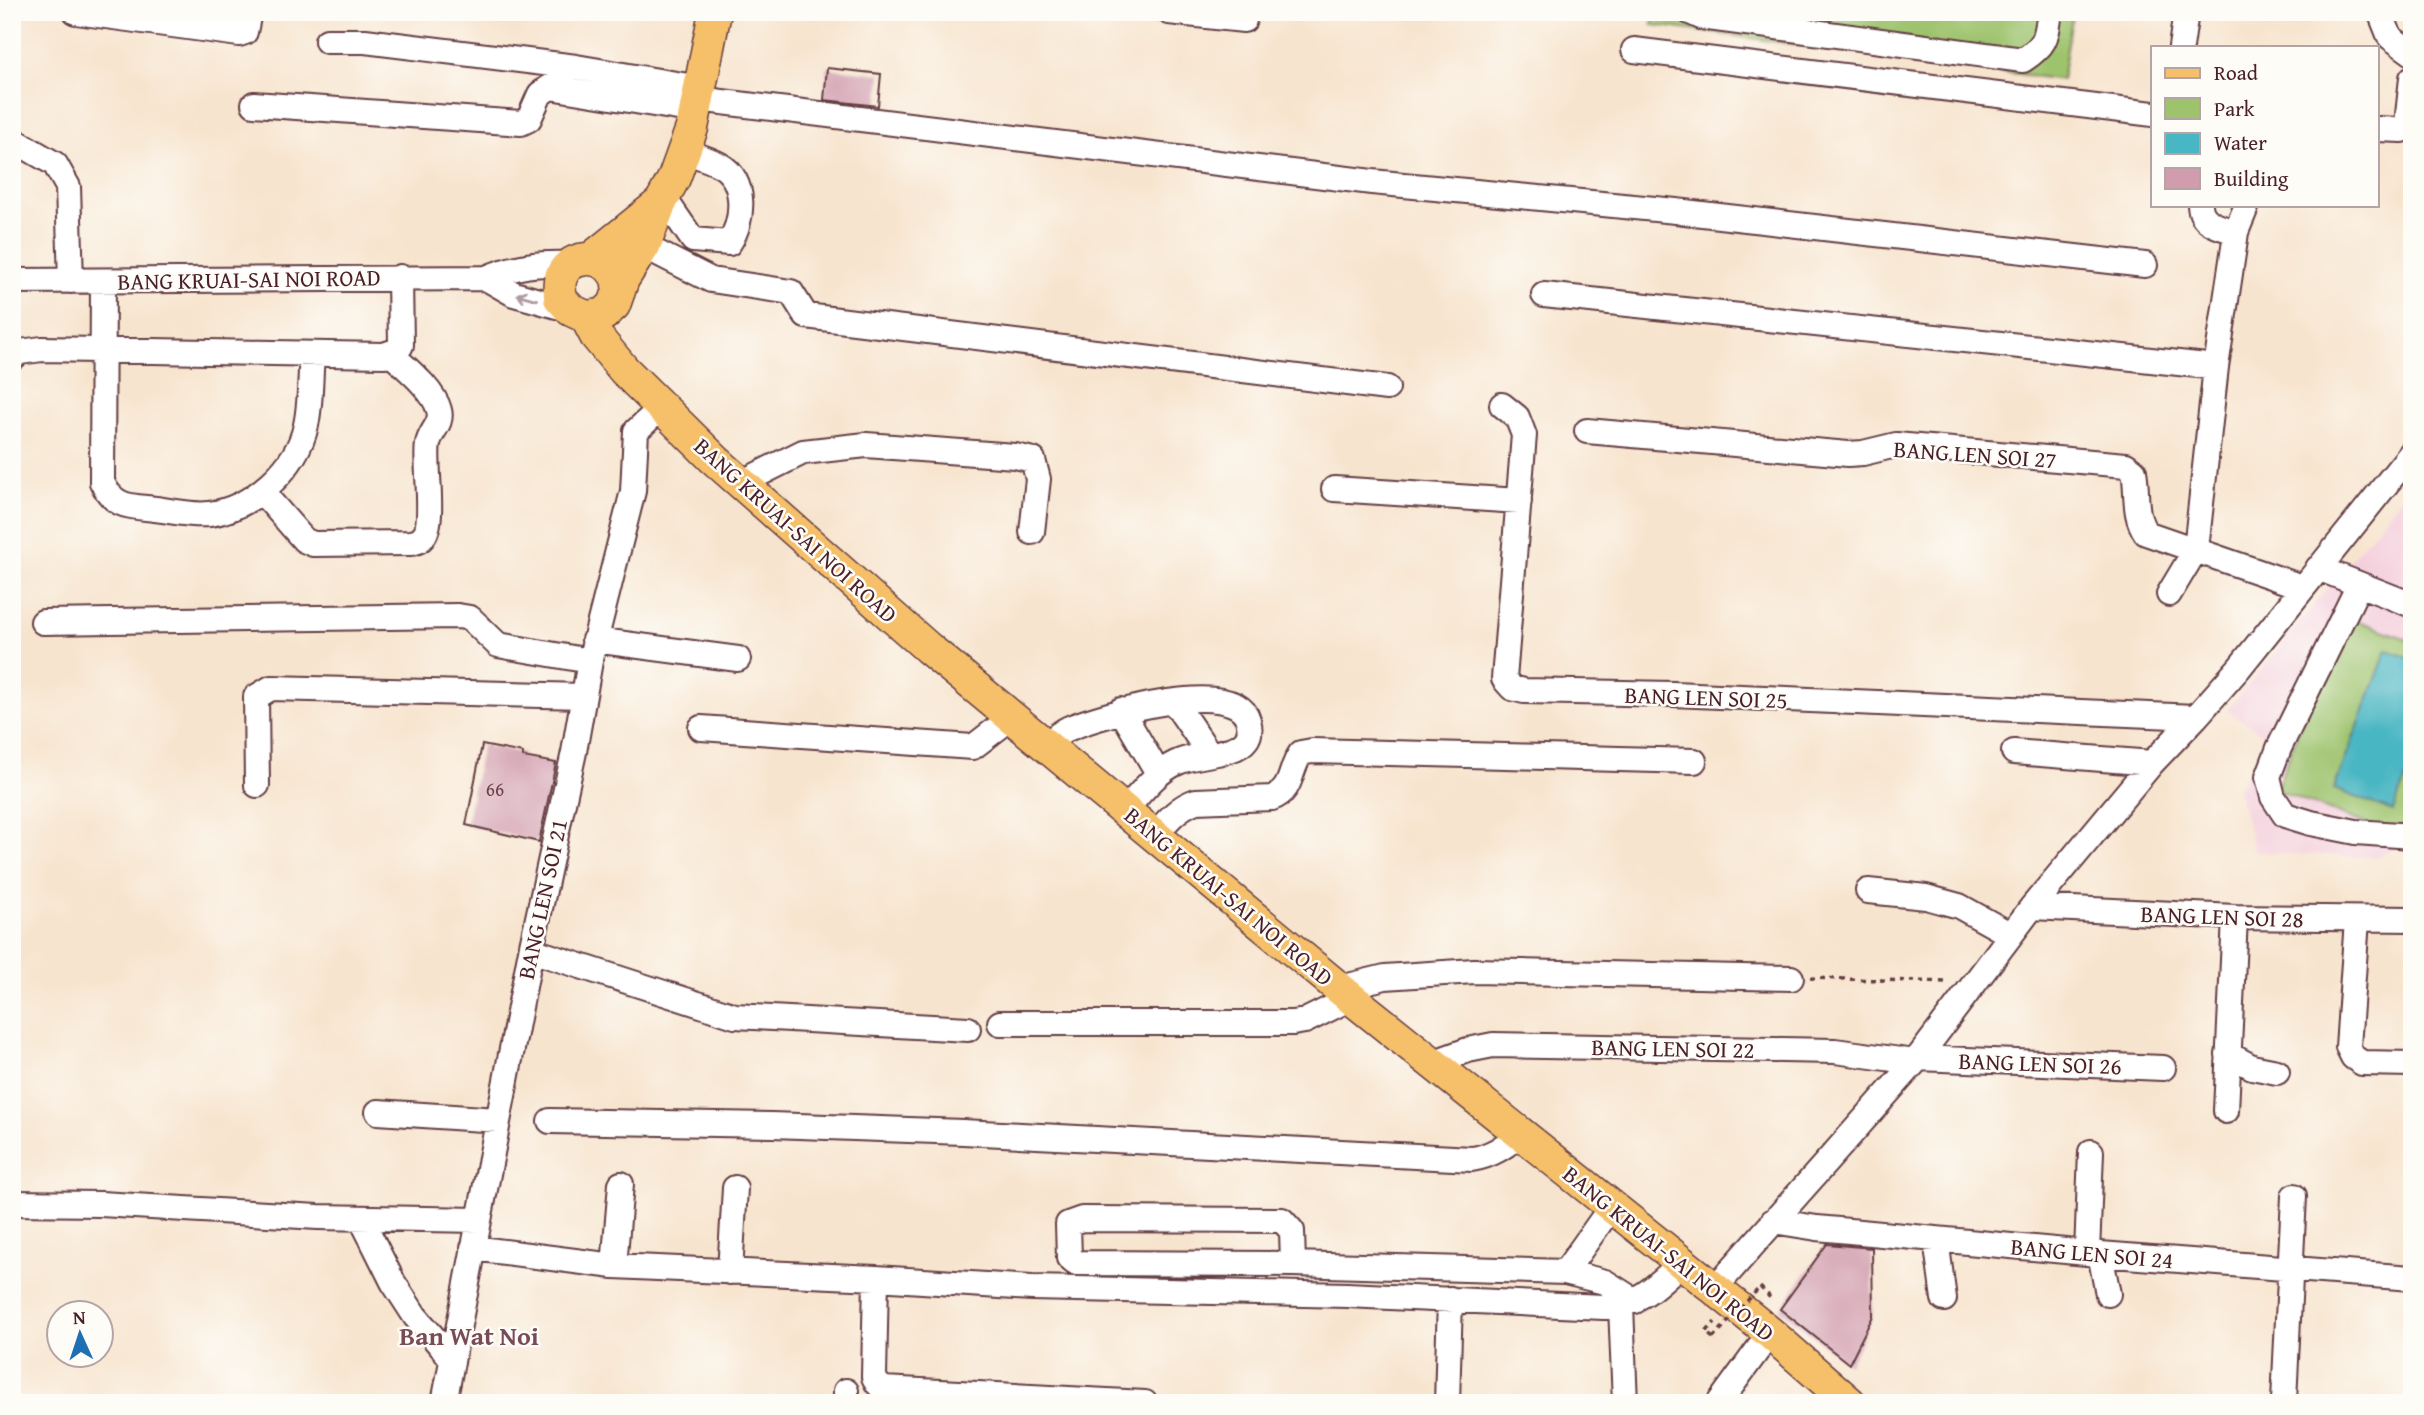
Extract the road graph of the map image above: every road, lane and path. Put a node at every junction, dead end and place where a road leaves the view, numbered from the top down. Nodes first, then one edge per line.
1 (76, 12) edge
2 (249, 12) edge
3 (715, 12) edge
4 (1690, 12) edge
5 (2050, 12) edge
6 (2186, 12) edge
7 (2380, 12) edge
8 (1182, 13) edge
9 (1244, 20) dead end
10 (327, 41) dead end
11 (2182, 46) edge
12 (1634, 50) dead end
13 (2412, 53) edge
14 (2412, 78) edge
15 (698, 99) junction
16 (254, 104) dead end
17 (2151, 114) edge
18 (2378, 129) edge
19 (12, 139) edge
20 (684, 151) junction
21 (662, 201) junction
22 (2200, 206) edge
23 (2247, 206) edge
24 (2236, 232) junction
25 (644, 246) junction
26 (582, 261) junction
27 (2145, 265) dead end
28 (400, 277) junction
29 (486, 278) junction
30 (12, 281) edge
31 (71, 281) junction
32 (103, 281) junction
33 (1544, 295) dead end
34 (597, 306) junction
35 (103, 349) junction
36 (390, 353) junction
37 (312, 355) junction
38 (12, 358) edge
39 (2216, 367) junction
40 (1387, 388) dead end
41 (1502, 405) dead end
42 (661, 408) junction
43 (1587, 431) dead end
44 (2412, 452) edge
45 (741, 483) junction
46 (1334, 489) dead end
47 (262, 492) junction
48 (1519, 502) junction
49 (1032, 532) dead end
50 (2196, 550) junction
51 (2318, 568) junction
52 (2359, 585) junction
53 (2302, 587) junction
54 (2169, 594) dead end
55 (2412, 605) edge
56 (43, 622) dead end
57 (592, 650) junction
58 (737, 659) dead end
59 (583, 696) junction
60 (1174, 702) junction
61 (1121, 709) junction
62 (2196, 717) junction
63 (1012, 718) junction
64 (701, 728) dead end
65 (1045, 745) junction
66 (2014, 752) dead end
67 (1209, 753) junction
68 (1693, 761) dead end
69 (2152, 763) junction
70 (1158, 773) junction
71 (257, 785) dead end
72 (1125, 810) junction
73 (1155, 835) junction
74 (2412, 836) edge
75 (1868, 891) dead end
76 (2032, 907) junction
77 (2235, 917) junction
78 (2412, 919) edge
79 (2357, 920) junction
80 (2011, 935) junction
81 (531, 950) junction
82 (1790, 978) joint
83 (1974, 983) junction
84 (1346, 993) junction
85 (1000, 1023) dead end
86 (968, 1029) dead end
87 (2228, 1054) junction
88 (1916, 1060) junction
89 (1432, 1063) junction
90 (2412, 1063) edge
91 (2163, 1068) dead end
92 (2277, 1072) dead end
93 (2226, 1111) dead end
94 (378, 1112) dead end
95 (498, 1120) junction
96 (550, 1121) dead end
97 (1521, 1134) junction
98 (2091, 1152) dead end
99 (621, 1184) dead end
100 (735, 1188) dead end
101 (2294, 1196) dead end
102 (12, 1203) edge
103 (1611, 1207) junction
104 (361, 1218) junction
105 (479, 1220) junction
106 (1773, 1222) junction
107 (1936, 1239) junction
108 (473, 1248) junction
109 (2093, 1253) junction
110 (1681, 1263) junction
111 (1293, 1264) junction
112 (614, 1266) junction
113 (2291, 1269) junction
114 (730, 1272) junction
115 (1564, 1272) junction
116 (876, 1278) junction
117 (2412, 1278) edge
118 (1760, 1287) dead end
119 (1714, 1289) junction
120 (2108, 1294) dead end
121 (1450, 1299) junction
122 (1944, 1299) dead end
123 (1628, 1303) junction
124 (1770, 1333) junction
125 (1713, 1338) dead end
126 (452, 1359) junction
127 (2284, 1401) edge
128 (444, 1403) edge
129 (1145, 1403) edge
130 (1447, 1403) edge
131 (1625, 1403) edge
132 (1718, 1403) edge
133 (1850, 1403) edge

1 - 2 street
3 - 15 main road
4 - 5 street
6 - 11 street
7 - 13 street
8 - 9 street
10 - 15 street
12 - 17 street
14 - 18 street
15 - 16 street
15 - 20 main road
15 - 27 street
19 - 31 street
20 - 21 main road
20 - 21 street
21 - 25 main road
21 - 26 main road
22 - 24 street
23 - 24 street
24 - 39 street
25 - 34 main road
25 - 40 street
26 - 29 street, BANG KRUAI-SAI NOI ROAD
26 - 34 main road
26 - 34 main road
28 - 29 street, BANG KRUAI-SAI NOI ROAD
28 - 32 street, BANG KRUAI-SAI NOI ROAD
28 - 36 street
34 -> 29 street, BANG KRUAI-SAI NOI ROAD
30 - 31 street, BANG KRUAI-SAI NOI ROAD
31 - 32 street, BANG KRUAI-SAI NOI ROAD
32 - 35 street
33 - 39 street
34 - 42 main road, BANG KRUAI-SAI NOI ROAD
35 - 37 street
35 - 38 street
35 - 47 street
36 - 37 street
36 - 47 street
37 - 47 street
39 - 50 street
41 - 48 street, BANG LEN SOI 25
42 - 45 main road, BANG KRUAI-SAI NOI ROAD
42 - 57 street, BANG LEN SOI 21
43 - 50 street, BANG LEN SOI 27
44 - 51 street
45 - 49 street
45 - 63 main road, BANG KRUAI-SAI NOI ROAD
46 - 48 street
48 - 62 street, BANG LEN SOI 25
50 - 53 street, BANG LEN SOI 27
50 - 54 street
51 - 52 street
51 - 53 street
52 - 55 street
52 - 74 street
53 - 62 street
56 - 57 street
57 - 58 street
57 - 59 street, BANG LEN SOI 21
59 - 71 street
59 - 81 street, BANG LEN SOI 21
60 - 61 street
60 - 67 street
60 - 67 street
61 - 65 street
61 - 70 street
62 - 69 street
63 - 64 street
63 - 65 main road, BANG KRUAI-SAI NOI ROAD
65 - 72 main road, BANG KRUAI-SAI NOI ROAD
66 - 69 street
67 - 70 street
68 - 73 street
69 - 76 street
70 - 72 street
72 - 73 main road, BANG KRUAI-SAI NOI ROAD
73 - 84 main road, BANG KRUAI-SAI NOI ROAD
75 - 80 street
76 - 77 street, BANG LEN SOI 28
76 - 80 street
77 - 79 street, BANG LEN SOI 28
77 - 87 street
78 - 79 street, BANG LEN SOI 28
79 - 90 street
80 - 83 street
81 - 86 street
81 - 95 street, BANG LEN SOI 21
82 - 83 path
82 - 84 street
83 - 88 street
84 - 85 street
84 - 89 main road, BANG KRUAI-SAI NOI ROAD
87 - 92 street
87 - 93 street
88 - 89 street, BANG LEN SOI 22
88 - 91 street, BANG LEN SOI 26
88 - 106 street
89 - 97 main road, BANG KRUAI-SAI NOI ROAD
94 - 95 street
95 - 105 street, BANG LEN SOI 21
96 - 97 street
97 - 103 main road, BANG KRUAI-SAI NOI ROAD
98 - 109 street
99 - 112 street
100 - 114 street
101 - 113 street
102 - 104 street
103 - 110 main road, BANG KRUAI-SAI NOI ROAD
103 - 115 street
104 - 105 street
104 - 126 street
105 - 108 street, BANG LEN SOI 21
106 - 107 street, BANG LEN SOI 24
106 - 119 street
107 - 109 street, BANG LEN SOI 24
107 - 122 street
108 - 112 street
108 - 126 street, BANG LEN SOI 21
109 - 113 street, BANG LEN SOI 24
109 - 120 street
110 - 119 main road, BANG KRUAI-SAI NOI ROAD
110 - 123 street
111 - 111 street
111 - 115 street
112 - 114 street
113 - 117 street, BANG LEN SOI 24
113 - 127 street
114 - 116 street
115 - 123 street
116 - 121 street
116 - 129 street
118 - 125 path, bridge
119 - 124 main road, BANG KRUAI-SAI NOI ROAD
121 - 123 street
121 - 130 street
123 - 131 street
124 - 132 street
124 - 133 main road, BANG KRUAI-SAI NOI ROAD
126 - 128 street, BANG LEN SOI 21

